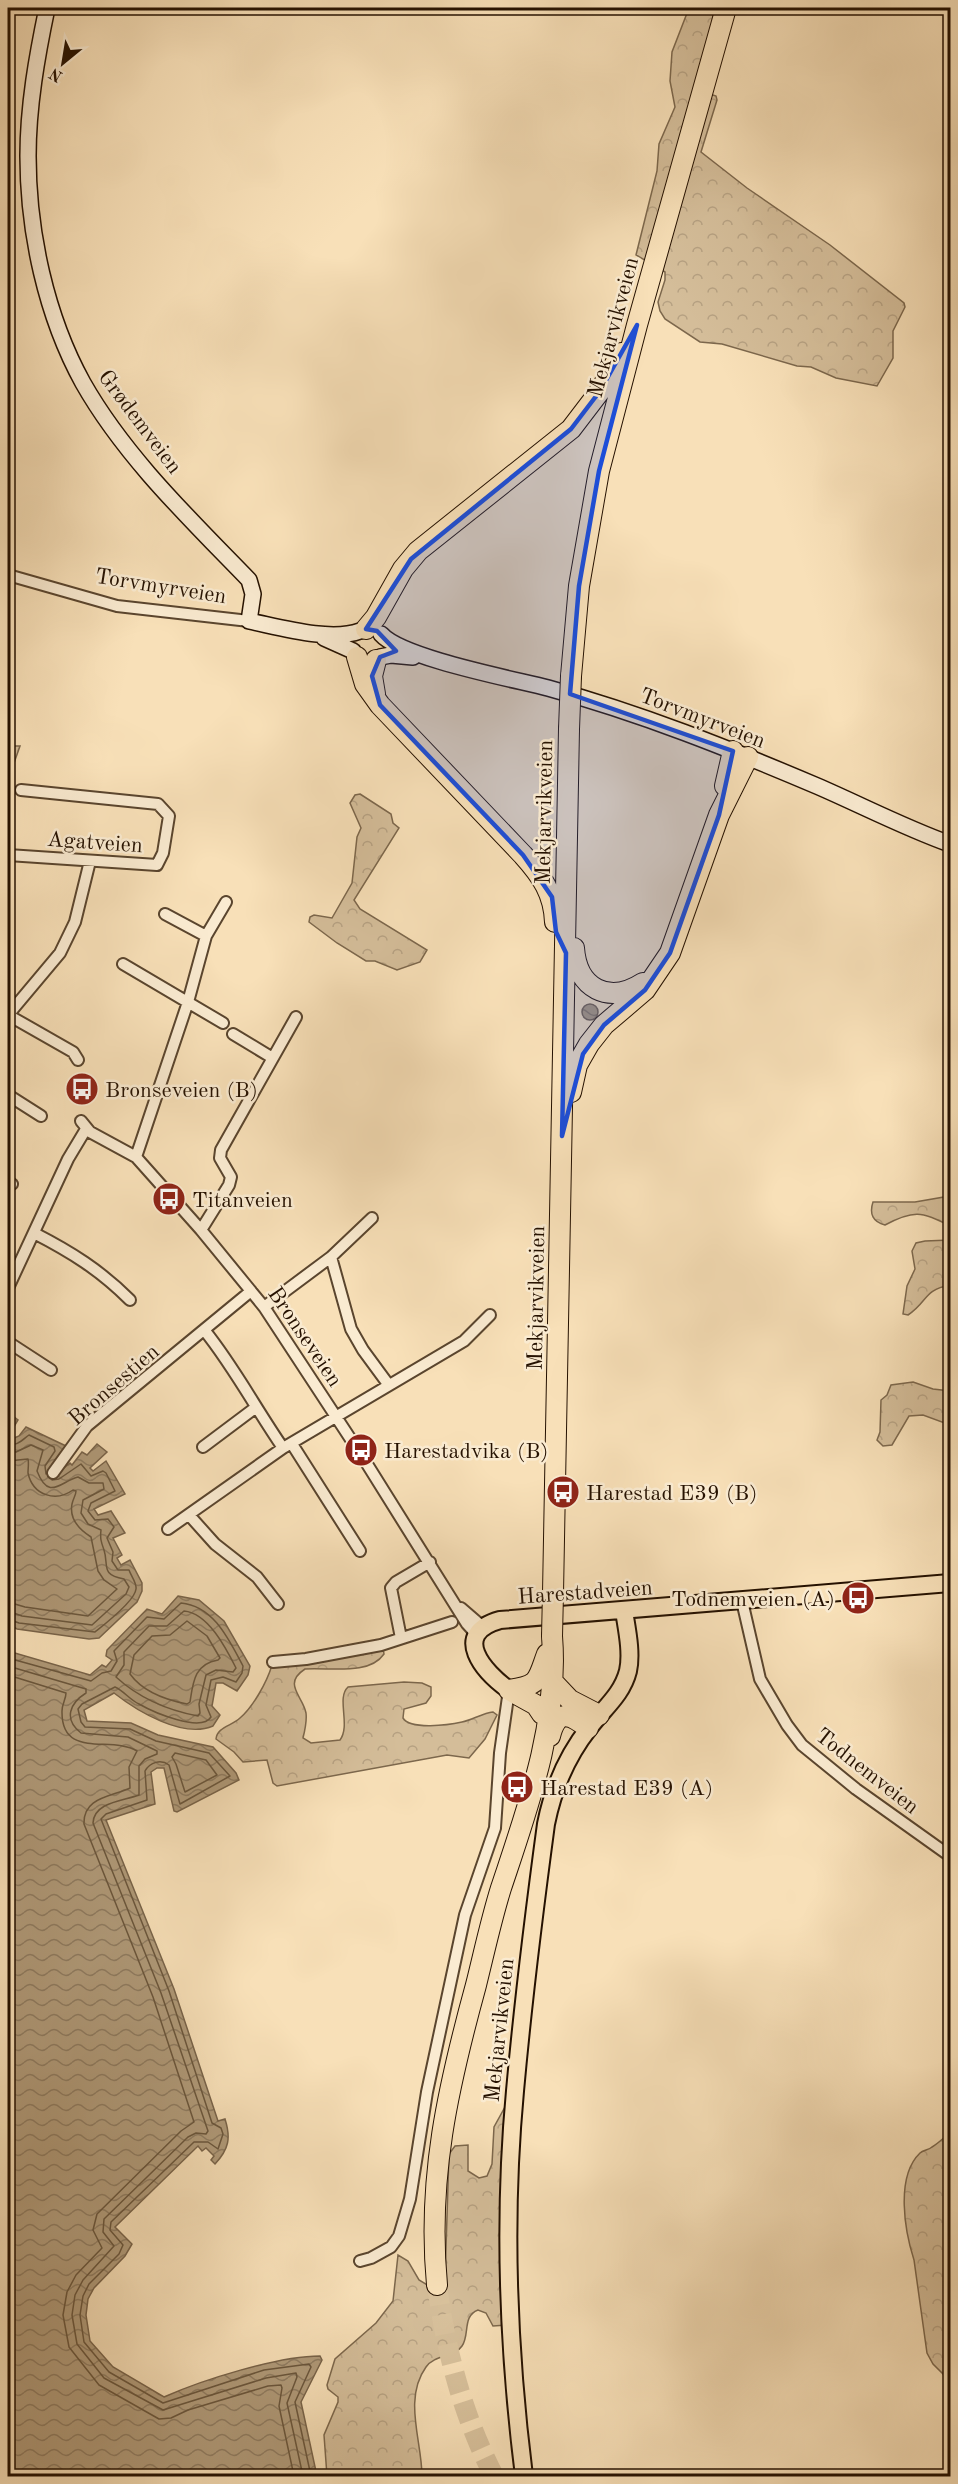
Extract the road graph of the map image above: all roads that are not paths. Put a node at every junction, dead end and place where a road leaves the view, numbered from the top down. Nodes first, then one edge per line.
1 (47, 8) edge
2 (726, 8) edge
3 (637, 325) junction
4 (8, 575) edge
5 (249, 621) junction
6 (369, 631) junction
7 (310, 632) junction
8 (355, 654) junction
9 (378, 658) junction
10 (430, 658) junction
11 (380, 705) junction
12 (740, 754) junction
13 (21, 790) dead end
14 (951, 844) edge
15 (8, 855) edge
16 (90, 861) junction
17 (226, 902) dead end
18 (165, 914) dead end
19 (566, 922) junction
20 (206, 936) junction
21 (566, 953) junction
22 (123, 964) dead end
23 (660, 970) junction
24 (188, 1002) junction
25 (8, 1015) edge
26 (296, 1017) dead end
27 (224, 1023) dead end
28 (233, 1034) dead end
29 (272, 1057) junction
30 (78, 1060) dead end
31 (8, 1095) edge
32 (41, 1116) dead end
33 (562, 1136) junction
34 (136, 1157) junction
35 (372, 1218) dead end
36 (201, 1230) junction
37 (34, 1233) junction
38 (331, 1257) junction
39 (8, 1288) edge
40 (251, 1291) junction
41 (130, 1300) dead end
42 (264, 1306) junction
43 (490, 1315) dead end
44 (205, 1331) junction
45 (8, 1342) edge
46 (51, 1370) dead end
47 (388, 1384) junction
48 (255, 1408) junction
49 (336, 1415) junction
50 (287, 1446) junction
51 (203, 1447) dead end
52 (53, 1473) dead end
53 (189, 1515) junction
54 (168, 1529) dead end
55 (360, 1551) dead end
56 (430, 1562) junction
57 (951, 1583) edge
58 (742, 1601) junction
59 (278, 1604) dead end
60 (624, 1611) junction
61 (452, 1622) dead end
62 (480, 1631) junction
63 (401, 1638) junction
64 (551, 1641) junction
65 (273, 1662) dead end
66 (553, 1682) junction
67 (509, 1690) junction
68 (546, 1713) junction
69 (594, 1722) junction
70 (543, 1749) junction
71 (951, 1856) edge
72 (501, 1890) junction
73 (360, 2261) dead end
74 (437, 2285) tunnel mouth
75 (525, 2476) edge

1 - 5 main road, Grødemveien
2 - 3 highway, Mekjarvikveien
3 - 6 highway
3 - 19 highway, Mekjarvikveien, bridge
4 - 5 street, Torvmyrveien
5 - 7 main road, Torvmyrveien
6 - 7 main road, Torvmyrveien
6 - 8 main road
6 - 9 main road
6 - 10 main road, Torvmyrveien
7 - 8 main road, Torvmyrveien
8 - 9 main road
8 - 11 highway
9 - 10 main road, Torvmyrveien
9 - 11 highway
10 - 12 main road, Torvmyrveien
11 - 21 highway
12 - 14 main road, Torvmyrveien
12 - 23 highway
13 - 16 street, Agatveien
15 - 16 street, Agatveien
16 - 25 street
17 - 20 street
18 - 20 street
19 - 21 highway, Mekjarvikveien
19 - 23 highway
20 - 24 street
21 - 33 highway, Mekjarvikveien
22 - 24 street
23 - 33 highway
24 - 27 street
24 - 34 street
25 - 30 street
26 - 29 street
28 - 29 street
29 - 36 street
31 - 32 street
33 - 64 highway, Mekjarvikveien, bridge
34 - 36 street, Bronseveien
34 - 37 street, Bronseveien
35 - 38 street
36 - 40 street, Bronseveien
37 - 39 street, Bronseveien
37 - 41 street
38 - 42 street
38 - 47 street
40 - 42 street, Bronseveien
40 - 44 street, Bronsestien
42 - 49 street, Bronseveien
43 - 47 street
44 - 48 street
44 - 52 street, Bronsestien
45 - 46 street
47 - 49 street
48 - 50 street
48 - 51 street
49 - 50 street
49 - 56 street, Bronseveien
50 - 53 street
50 - 55 street
53 - 54 street
53 - 59 street
56 - 62 street, Bronseveien
56 - 63 street
57 - 58 main road, Harestadveien
58 - 60 main road, Harestadveien
58 - 71 street, Todnemveien
60 - 62 main road, Harestadveien
60 - 69 main road, Mekjarvikveien
61 - 63 street
62 - 67 main road
63 - 65 street
64 - 66 highway, Mekjarvikveien
64 - 67 highway
64 - 68 highway, Mekjarvikveien
66 - 68 highway, Mekjarvikveien
66 - 69 highway
67 - 68 highway
67 - 73 street
68 - 70 highway
68 - 72 highway
69 - 70 highway
69 - 75 main road, Mekjarvikveien
70 - 72 highway
72 - 74 highway

